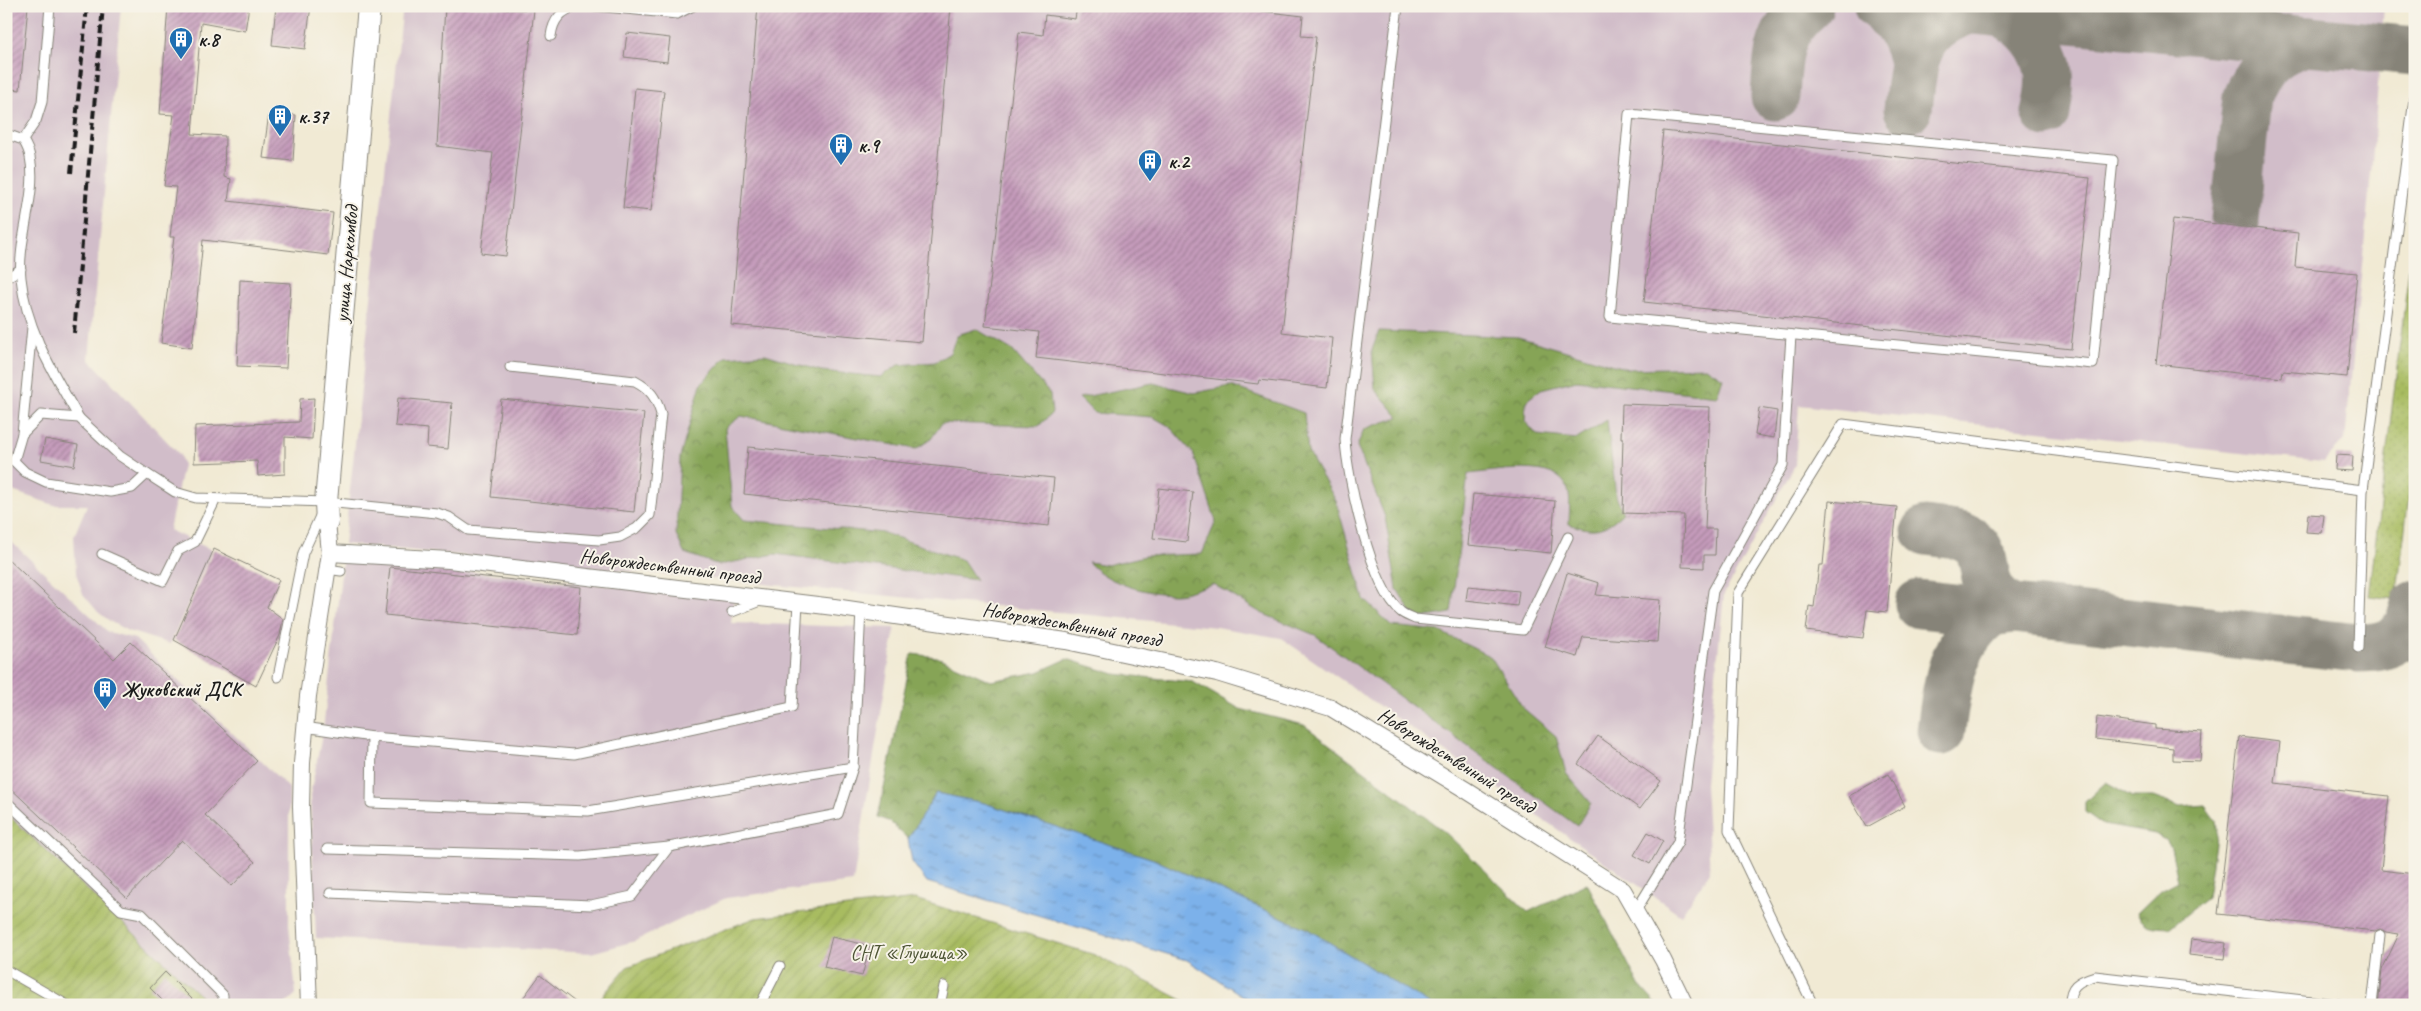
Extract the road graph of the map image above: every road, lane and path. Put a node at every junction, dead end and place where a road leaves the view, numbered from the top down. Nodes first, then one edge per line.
1 (50, 6) edge
2 (369, 6) edge
3 (578, 6) edge
4 (594, 6) edge
5 (693, 6) edge
6 (1398, 6) edge
7 (551, 36) dead end
8 (2415, 91) edge
9 (6, 134) edge
10 (23, 140) junction
11 (21, 269) junction
12 (6, 278) edge
13 (32, 326) junction
14 (1791, 335) junction
15 (510, 367) dead end
16 (79, 418) junction
17 (22, 434) junction
18 (10, 460) edge
19 (147, 474) junction
20 (2363, 490) junction
21 (216, 499) junction
22 (327, 512) junction
23 (1568, 537) dead end
24 (102, 554) dead end
25 (332, 564) junction
26 (765, 599) junction
27 (798, 603) junction
28 (861, 611) junction
29 (732, 612) dead end
30 (2358, 648) dead end
31 (278, 677) dead end
32 (304, 727) junction
33 (372, 737) junction
34 (853, 768) junction
35 (6, 801) edge
36 (669, 846) junction
37 (326, 850) dead end
38 (330, 893) dead end
39 (1635, 912) junction
40 (2380, 935) dead end
41 (780, 966) dead end
42 (6, 970) edge
43 (944, 986) dead end
44 (67, 1005) edge
45 (223, 1005) edge
46 (309, 1005) edge
47 (760, 1005) edge
48 (940, 1005) edge
49 (1685, 1005) edge
50 (1813, 1005) edge
51 (2070, 1005) edge
52 (2346, 1005) edge
53 (2372, 1005) edge

1 - 10 lane
2 - 22 street, улица Наркомвод
3 - 7 lane
4 - 5 lane
6 - 23 lane
8 - 20 lane
9 - 10 lane
10 - 11 lane
11 - 12 lane
11 - 13 lane
13 - 16 lane
13 - 17 lane
14 - 14 lane
14 - 39 lane
15 - 22 lane
16 - 17 lane
16 - 19 lane
17 - 18 lane
18 - 19 lane
19 - 21 lane
20 - 30 lane
20 - 50 lane
21 - 22 lane
21 - 24 lane
22 - 25 street
22 - 31 lane
25 - 26 street, Новорождественный проезд
25 - 32 street
26 - 27 street, Новорождественный проезд
26 - 29 lane
27 - 28 street, Новорождественный проезд
27 - 33 lane
28 - 34 lane
28 - 39 street, Новорождественный проезд
32 - 33 lane
32 - 46 street
33 - 34 lane
34 - 36 lane
35 - 45 lane
36 - 37 lane
36 - 38 lane
39 - 49 street, Новорождественный проезд
40 - 53 lane
41 - 47 lane
42 - 44 lane
43 - 48 lane
51 - 52 lane

